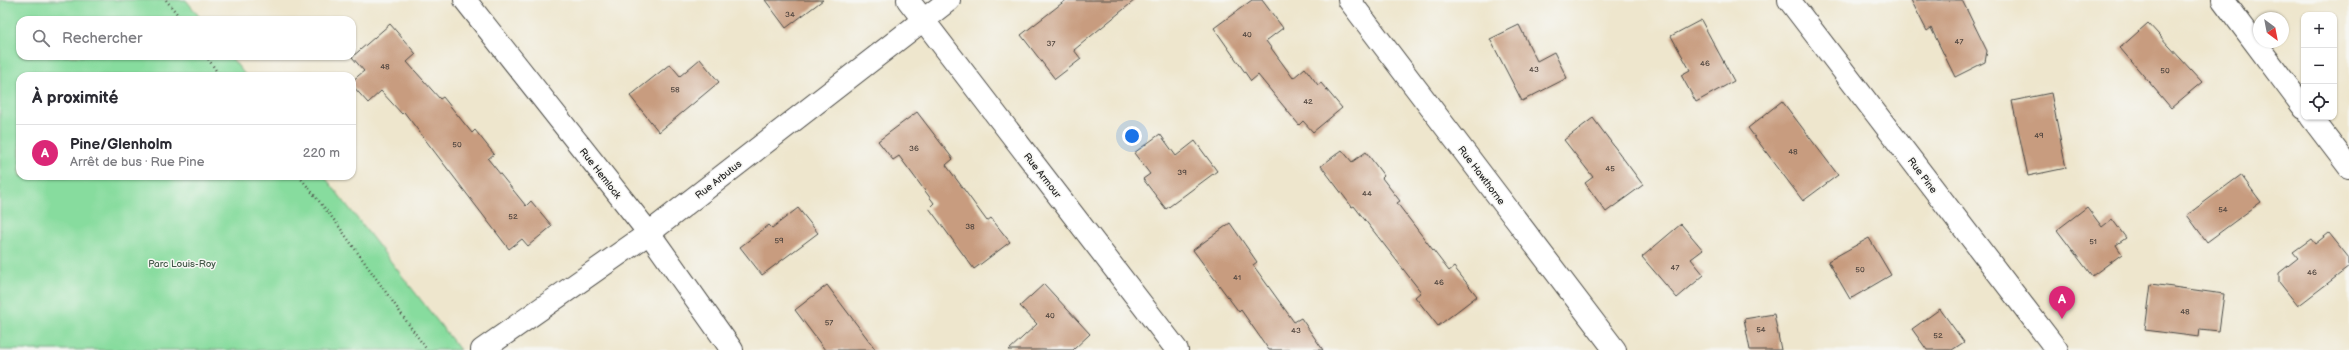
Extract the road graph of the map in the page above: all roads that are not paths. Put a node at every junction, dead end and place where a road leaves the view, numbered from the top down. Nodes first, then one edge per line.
1 (465, 0) edge
2 (908, 0) edge
3 (949, 0) edge
4 (1348, 0) edge
5 (1789, 0) edge
6 (2223, 0) edge
7 (923, 20) junction
8 (2301, 104) edge
9 (2313, 120) edge
10 (2349, 167) edge
11 (649, 233) junction
12 (482, 350) edge
13 (732, 350) edge
14 (1177, 350) edge
15 (1614, 350) edge
16 (2057, 350) edge

1 - 11 street, Rue Hemlock
2 - 7 street, Rue Armour
3 - 7 street, Rue Arbutus
4 - 15 street, Rue Hawthorne
5 - 16 street, Rue Pine
6 - 8 street
7 - 11 street, Rue Arbutus
7 - 14 street, Rue Armour
9 - 10 street
11 - 12 street, Rue Arbutus
11 - 13 street, Rue Hemlock

